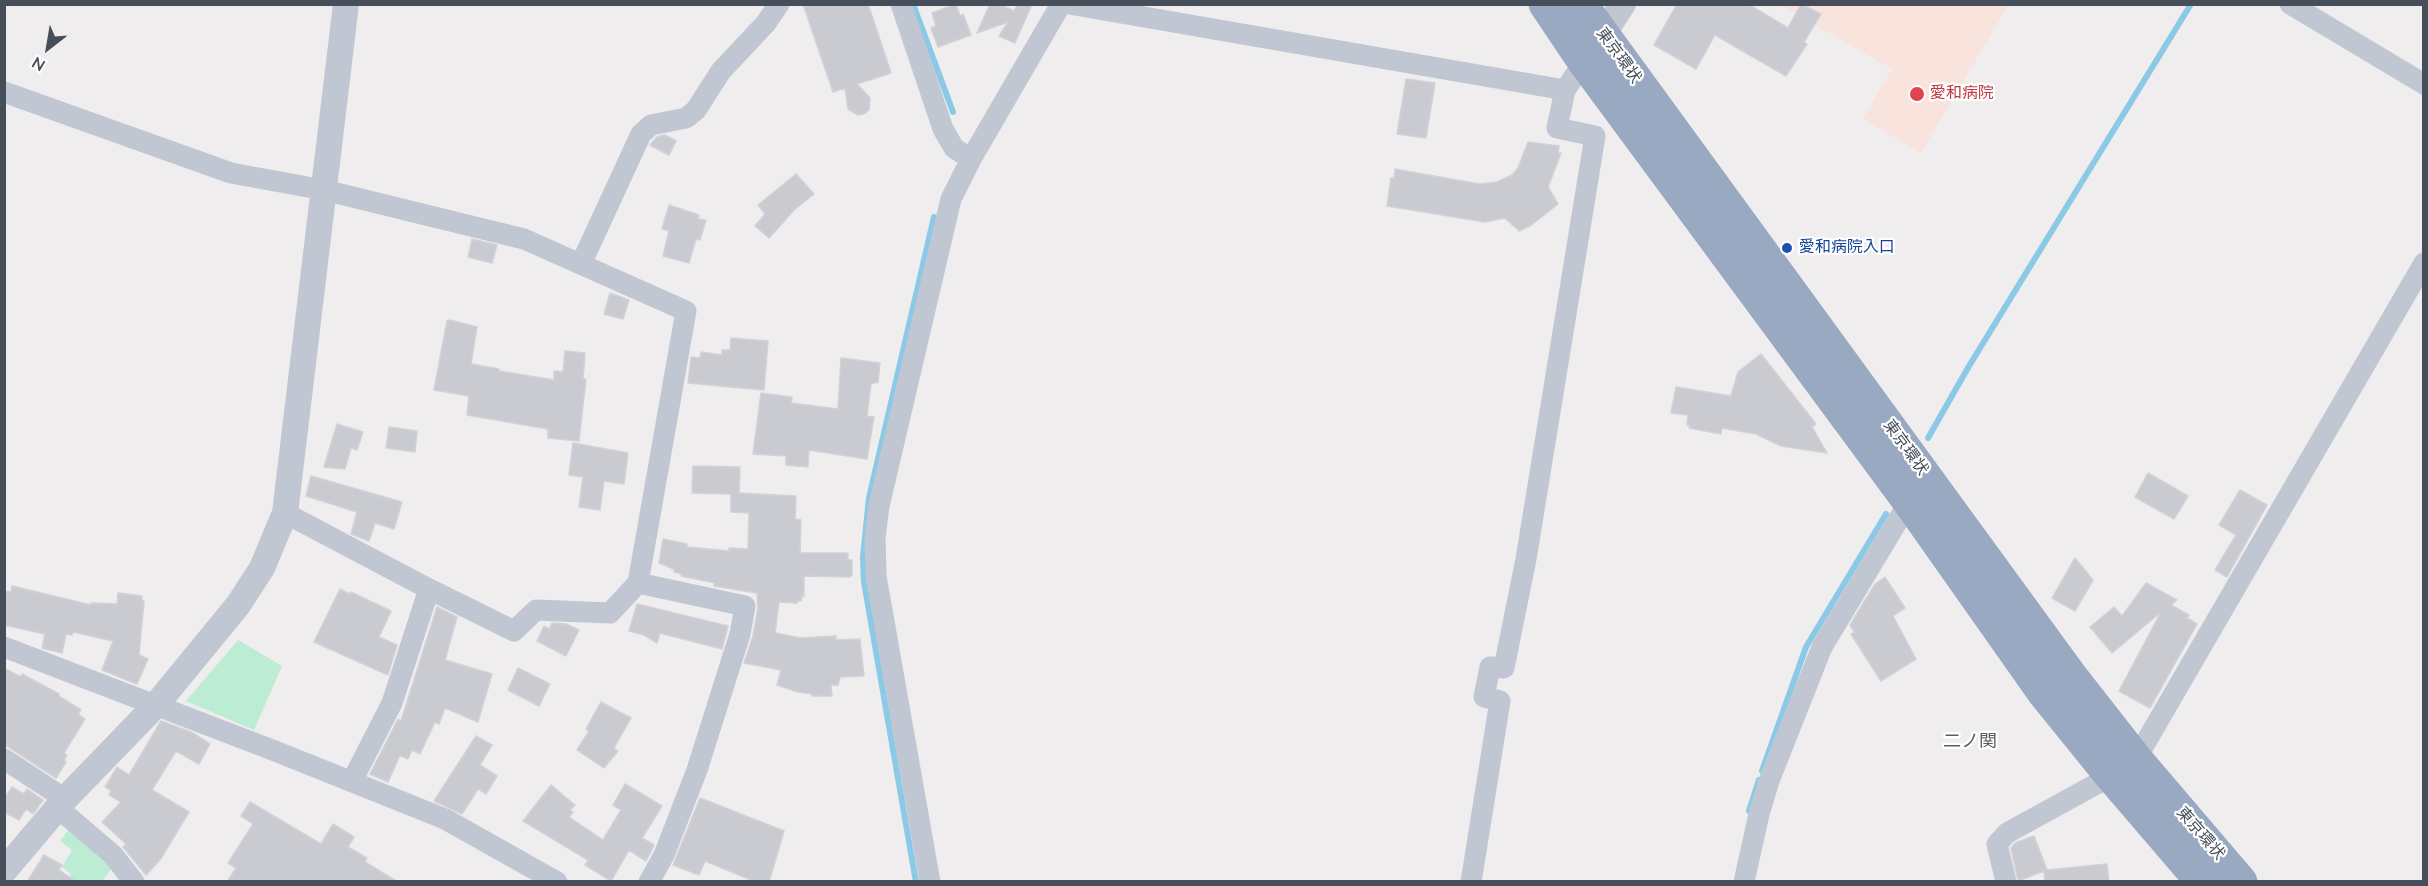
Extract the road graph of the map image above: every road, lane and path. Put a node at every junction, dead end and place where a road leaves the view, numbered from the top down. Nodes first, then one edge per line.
1 (346, 4) edge
2 (779, 4) edge
3 (901, 4) edge
4 (1061, 4) edge
5 (1069, 4) edge
6 (1545, 4) edge
7 (1581, 4) edge
8 (1623, 4) edge
9 (2290, 4) edge
10 (1603, 35) junction
11 (1584, 62) junction
12 (2424, 84) edge
13 (1565, 90) junction
14 (4, 92) edge
15 (971, 159) junction
16 (324, 190) junction
17 (2424, 263) edge
18 (581, 264) junction
19 (1909, 502) junction
20 (285, 513) junction
21 (638, 583) junction
22 (429, 589) junction
23 (4, 647) edge
24 (156, 705) junction
25 (4, 759) edge
26 (2123, 768) junction
27 (352, 781) junction
28 (62, 804) junction
29 (4, 871) edge
30 (134, 882) edge
31 (557, 882) edge
32 (649, 882) edge
33 (930, 882) edge
34 (1471, 882) edge
35 (1744, 882) edge
36 (2006, 882) edge
37 (2202, 882) edge
38 (2241, 882) edge

1 - 16 street
2 - 18 street
3 - 15 street
4 - 15 street
5 - 13 street
6 - 11 highway, 東京環状
7 - 10 highway, 東京環状
8 - 10 street
9 - 12 street
10 - 11 street
10 - 26 highway, 東京環状
11 - 13 street
11 - 19 highway, 東京環状
13 - 34 street
14 - 16 street
15 - 33 street
16 - 18 street
16 - 20 street
17 - 26 street
18 - 21 street
19 - 26 highway, 東京環状
19 - 35 street
20 - 22 street
20 - 24 street
21 - 22 street
21 - 32 street
22 - 27 street
23 - 24 street
24 - 27 street
24 - 28 street
25 - 28 street
26 - 36 street
26 - 37 highway, 東京環状
26 - 38 highway, 東京環状
27 - 31 street
28 - 29 street
28 - 30 street

